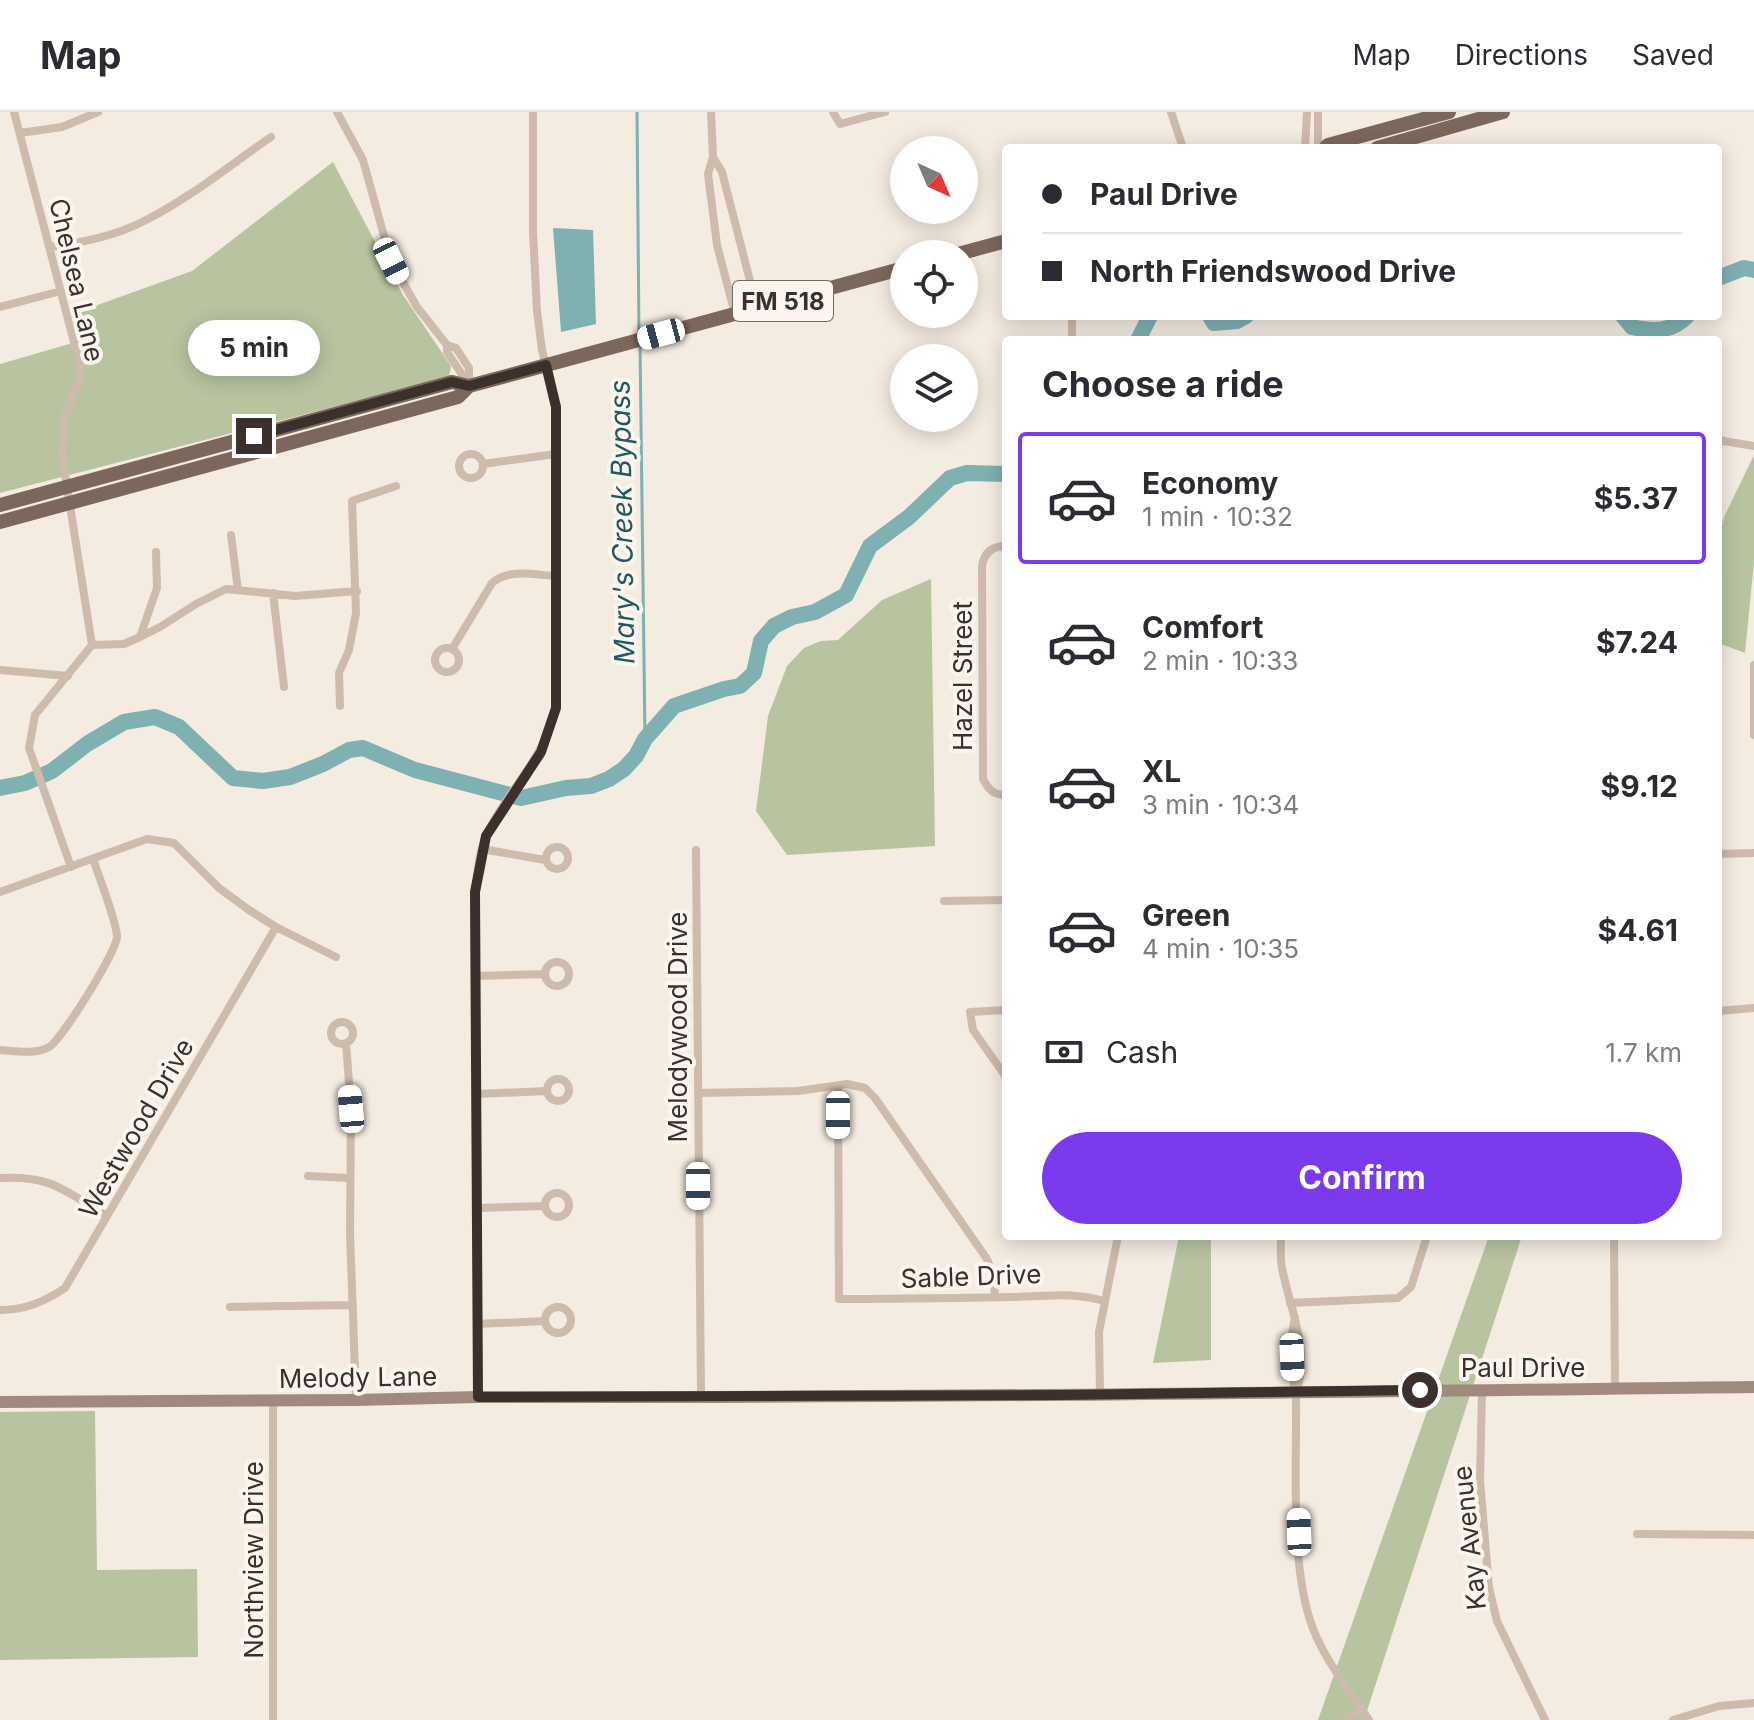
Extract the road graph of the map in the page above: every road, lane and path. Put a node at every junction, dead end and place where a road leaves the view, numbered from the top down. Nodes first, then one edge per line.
1 (14, 112) edge
2 (98, 112) edge
3 (337, 112) edge
4 (533, 112) edge
5 (711, 112) edge
6 (833, 112) edge
7 (885, 112) edge
8 (1171, 112) edge
9 (1307, 112) edge
10 (1318, 112) edge
11 (1449, 112) edge
12 (1459, 112) edge
13 (1503, 112) edge
14 (20, 133) junction
15 (271, 137) dead end
16 (1182, 144) edge
17 (1305, 144) edge
18 (1318, 144) edge
19 (1332, 144) edge
20 (1385, 144) edge
21 (1390, 144) edge
22 (713, 157) junction
23 (1002, 242) edge
24 (50, 247) junction
25 (978, 249) edge
26 (890, 272) edge
27 (61, 291) junction
28 (0, 307) edge
29 (757, 308) junction
30 (735, 314) junction
31 (546, 365) junction
32 (469, 386) junction
33 (1722, 441) edge
34 (1754, 446) edge
35 (556, 454) junction
36 (483, 464) dead end
37 (396, 486) dead end
38 (66, 487) junction
39 (69, 504) junction
40 (0, 505) edge
41 (0, 522) edge
42 (231, 535) dead end
43 (1002, 547) edge
44 (156, 552) dead end
45 (556, 576) junction
46 (238, 590) junction
47 (357, 591) junction
48 (273, 593) junction
49 (140, 637) junction
50 (92, 645) junction
51 (452, 649) dead end
52 (1754, 665) edge
53 (0, 670) edge
54 (68, 676) junction
55 (284, 687) dead end
56 (340, 706) dead end
57 (1754, 735) edge
58 (1001, 795) edge
59 (482, 849) junction
60 (696, 850) dead end
61 (1754, 853) edge
62 (1722, 854) edge
63 (93, 859) junction
64 (545, 860) dead end
65 (71, 867) junction
66 (0, 892) edge
67 (1002, 900) edge
68 (944, 901) dead end
69 (276, 927) junction
70 (336, 957) dead end
71 (545, 974) dead end
72 (476, 976) junction
73 (1754, 1008) edge
74 (1002, 1010) edge
75 (1722, 1011) edge
76 (346, 1043) dead end
77 (0, 1050) edge
78 (1002, 1071) edge
79 (838, 1085) junction
80 (547, 1091) dead end
81 (698, 1093) junction
82 (476, 1094) junction
83 (308, 1176) dead end
84 (0, 1178) edge
85 (349, 1178) junction
86 (545, 1206) dead end
87 (477, 1208) junction
88 (107, 1216) junction
89 (1117, 1240) edge
90 (1281, 1240) edge
91 (1426, 1240) edge
92 (1614, 1240) edge
93 (995, 1297) junction
94 (1104, 1301) junction
95 (1290, 1303) junction
96 (353, 1305) junction
97 (230, 1307) dead end
98 (0, 1310) edge
99 (545, 1321) dead end
100 (477, 1324) junction
101 (1754, 1387) edge
102 (1482, 1389) junction
103 (1615, 1389) junction
104 (1296, 1393) junction
105 (1100, 1395) junction
106 (701, 1396) junction
107 (478, 1397) junction
108 (273, 1400) junction
109 (356, 1400) junction
110 (0, 1402) edge
111 (1637, 1534) dead end
112 (1754, 1535) edge
113 (1754, 1703) edge
114 (1362, 1710) junction
115 (273, 1720) edge
116 (1345, 1720) edge
117 (1369, 1720) edge
118 (1545, 1720) edge
119 (1673, 1720) edge

1 - 14 street, Chelsea Lane
2 - 14 street
3 - 32 street
4 - 31 street
5 - 22 street
6 - 7 street
8 - 16 street
9 - 17 street
10 - 18 street
11 - 19 main road
12 - 20 main road
13 - 21 main road
14 - 24 street, Chelsea Lane
15 - 24 street
22 - 29 street
22 - 30 street
23 - 25 main road
24 - 27 street, Chelsea Lane
26 - 29 main road, FM 518
27 - 28 street
27 - 38 street, Chelsea Lane
29 - 30 main road, FM 518
30 - 31 main road, FM 518
31 - 32 main road, FM 518
31 - 35 street
32 - 38 main road, FM 518
32 - 39 main road, FM 518
33 - 34 street
35 - 36 street
35 - 45 street
37 - 47 street
38 - 39 street, Chelsea Lane
38 - 40 main road, FM 518
39 - 41 main road, FM 518
39 - 50 street, Chelsea Lane
42 - 46 street
43 - 58 street, Hazel Street
44 - 49 street
45 - 51 street
45 - 59 street
46 - 48 street
46 - 49 street
47 - 48 street
47 - 56 street
48 - 55 street
49 - 50 street
50 - 54 street
52 - 57 street
53 - 54 street
54 - 65 street
59 - 64 street
59 - 72 street
60 - 81 street, Melodywood Drive
61 - 62 street
63 - 65 street
63 - 69 street
63 - 77 street
65 - 66 street
67 - 68 street
69 - 70 street
69 - 88 street, Westwood Drive
71 - 72 street
72 - 82 street
73 - 75 street
74 - 78 street
76 - 85 street
79 - 81 street
79 - 93 street
79 - 93 street, Sable Drive
80 - 82 street
81 - 106 street, Melodywood Drive
82 - 87 street
83 - 85 street
84 - 88 street
85 - 96 street
86 - 87 street
87 - 100 street
88 - 98 street, Westwood Drive
89 - 94 street
90 - 95 street
91 - 95 street
92 - 103 street
93 - 94 street, Sable Drive
94 - 105 street
95 - 104 street
96 - 97 street
96 - 109 street
99 - 100 street
100 - 107 street
101 - 103 street, Paul Drive
102 - 103 street, Paul Drive
102 - 104 street, Paul Drive
102 - 118 street, Kay Avenue
104 - 105 street, Paul Drive
104 - 114 street
105 - 106 street, Melody Lane
106 - 107 street, Melody Lane
107 - 109 street, Melody Lane
108 - 109 street, Melody Lane
108 - 110 street, Melody Lane
108 - 115 street, Northview Drive
111 - 112 street
113 - 119 street
114 - 116 street
114 - 117 street

